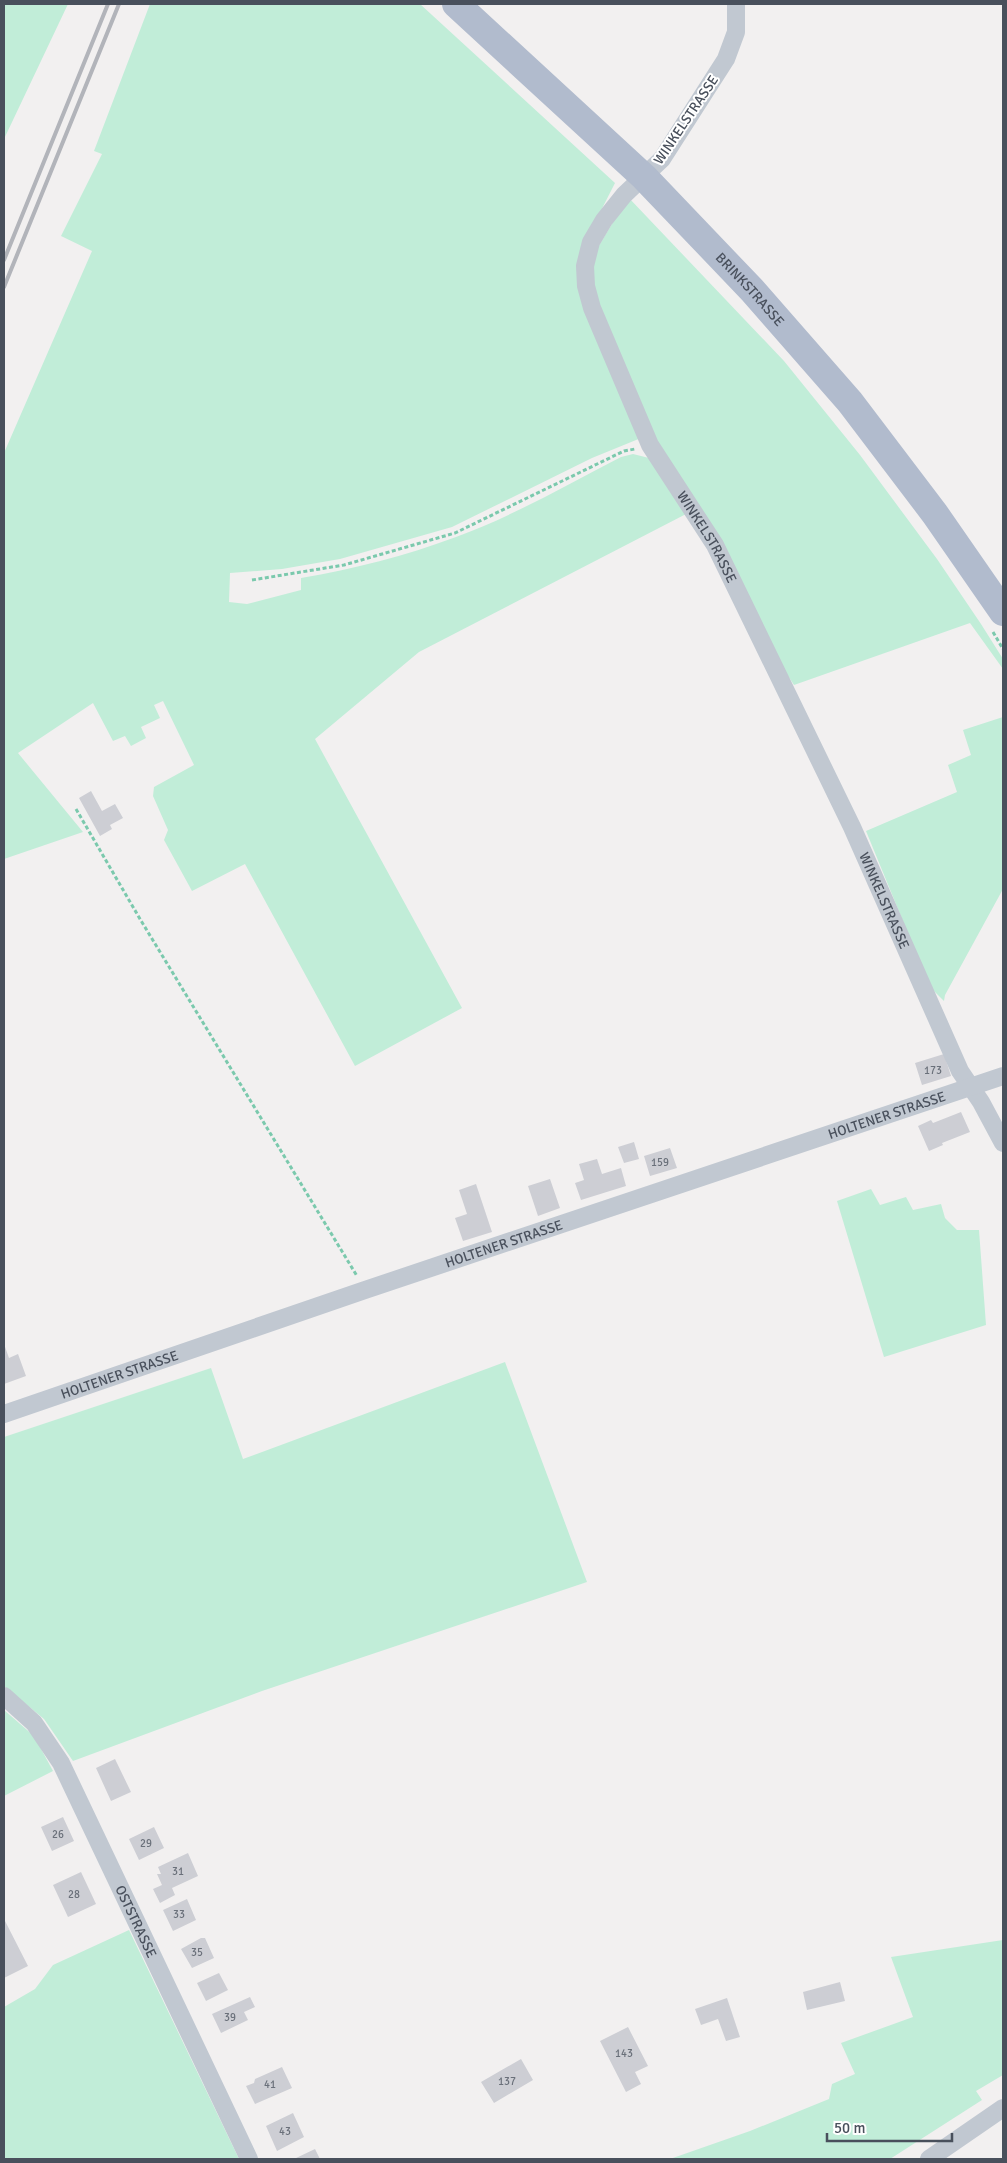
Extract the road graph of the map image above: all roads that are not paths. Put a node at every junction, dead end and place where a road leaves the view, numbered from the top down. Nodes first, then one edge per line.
1 (456, 4) edge
2 (736, 4) edge
3 (644, 176) junction
4 (996, 618) edge
5 (1003, 1076) edge
6 (970, 1086) junction
7 (1003, 1142) edge
8 (4, 1414) edge
9 (4, 1696) edge
10 (1003, 2108) edge
11 (249, 2159) edge
12 (929, 2159) edge

1 - 3 main road, BRINKSTRASSE
2 - 3 street, WINKELSTRASSE
3 - 4 main road, BRINKSTRASSE
3 - 6 street, WINKELSTRASSE
5 - 6 street, HOLTENER STRASSE
6 - 7 street, WINKELSTRASSE
6 - 8 street, HOLTENER STRASSE
9 - 11 street, OSTSTRASSE
10 - 12 street

